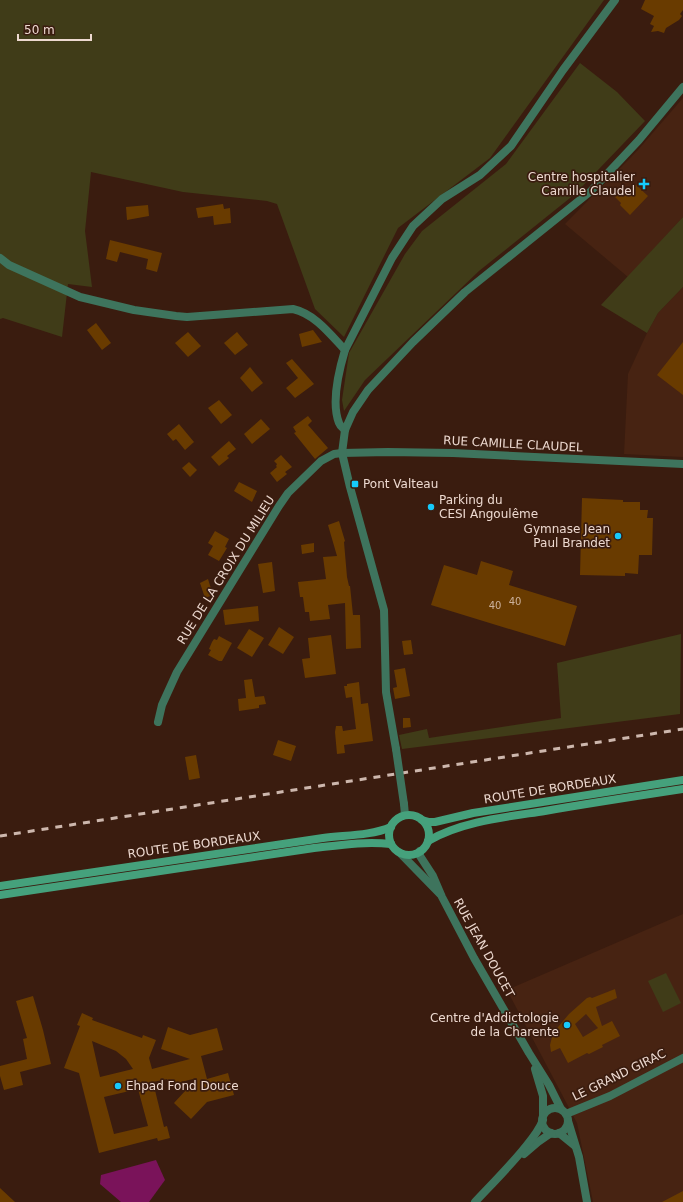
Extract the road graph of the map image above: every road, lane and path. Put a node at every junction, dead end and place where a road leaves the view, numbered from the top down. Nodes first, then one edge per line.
1 (615, 0) edge
2 (683, 87) edge
3 (0, 258) edge
4 (345, 350) junction
5 (345, 430) junction
6 (342, 452) junction
7 (683, 464) edge
8 (158, 722) dead end
9 (683, 780) edge
10 (683, 789) edge
11 (406, 815) junction
12 (422, 820) junction
13 (391, 827) junction
14 (428, 841) junction
15 (391, 844) junction
16 (420, 851) junction
17 (400, 853) junction
18 (0, 886) edge
19 (0, 895) edge
20 (442, 897) junction
21 (529, 1053) junction
22 (683, 1058) edge
23 (565, 1115) junction
24 (543, 1118) junction
25 (555, 1133) junction
26 (575, 1146) junction
27 (505, 1170) junction
28 (475, 1202) edge
29 (587, 1202) edge

1 - 4 street
2 - 5 street
3 - 4 street
4 - 5 street
5 - 6 street
6 - 7 street, RUE CAMILLE CLAUDEL
6 - 8 street, RUE DE LA CROIX DU MILIEU
6 - 11 street, bridge
9 - 12 main road, ROUTE DE BORDEAUX
10 - 14 main road, ROUTE DE BORDEAUX
11 - 12 main road
11 - 13 main road
12 - 14 main road
13 - 15 main road
13 - 18 main road, ROUTE DE BORDEAUX
14 - 16 main road
15 - 17 main road
15 - 19 main road, ROUTE DE BORDEAUX
16 - 17 main road
16 - 20 street, RUE JEAN DOUCET
17 - 20 street, RUE JEAN DOUCET
20 - 21 street, RUE JEAN DOUCET
21 - 23 street, RUE JEAN DOUCET
21 - 24 street, RUE JEAN DOUCET
22 - 23 street, LE GRAND GIRAC
23 - 24 street
23 - 25 street
23 - 26 street, RUE JEAN DOUCET
24 - 25 street
24 - 27 street
25 - 26 street
25 - 27 street
26 - 29 street, RUE JEAN DOUCET
27 - 28 street

